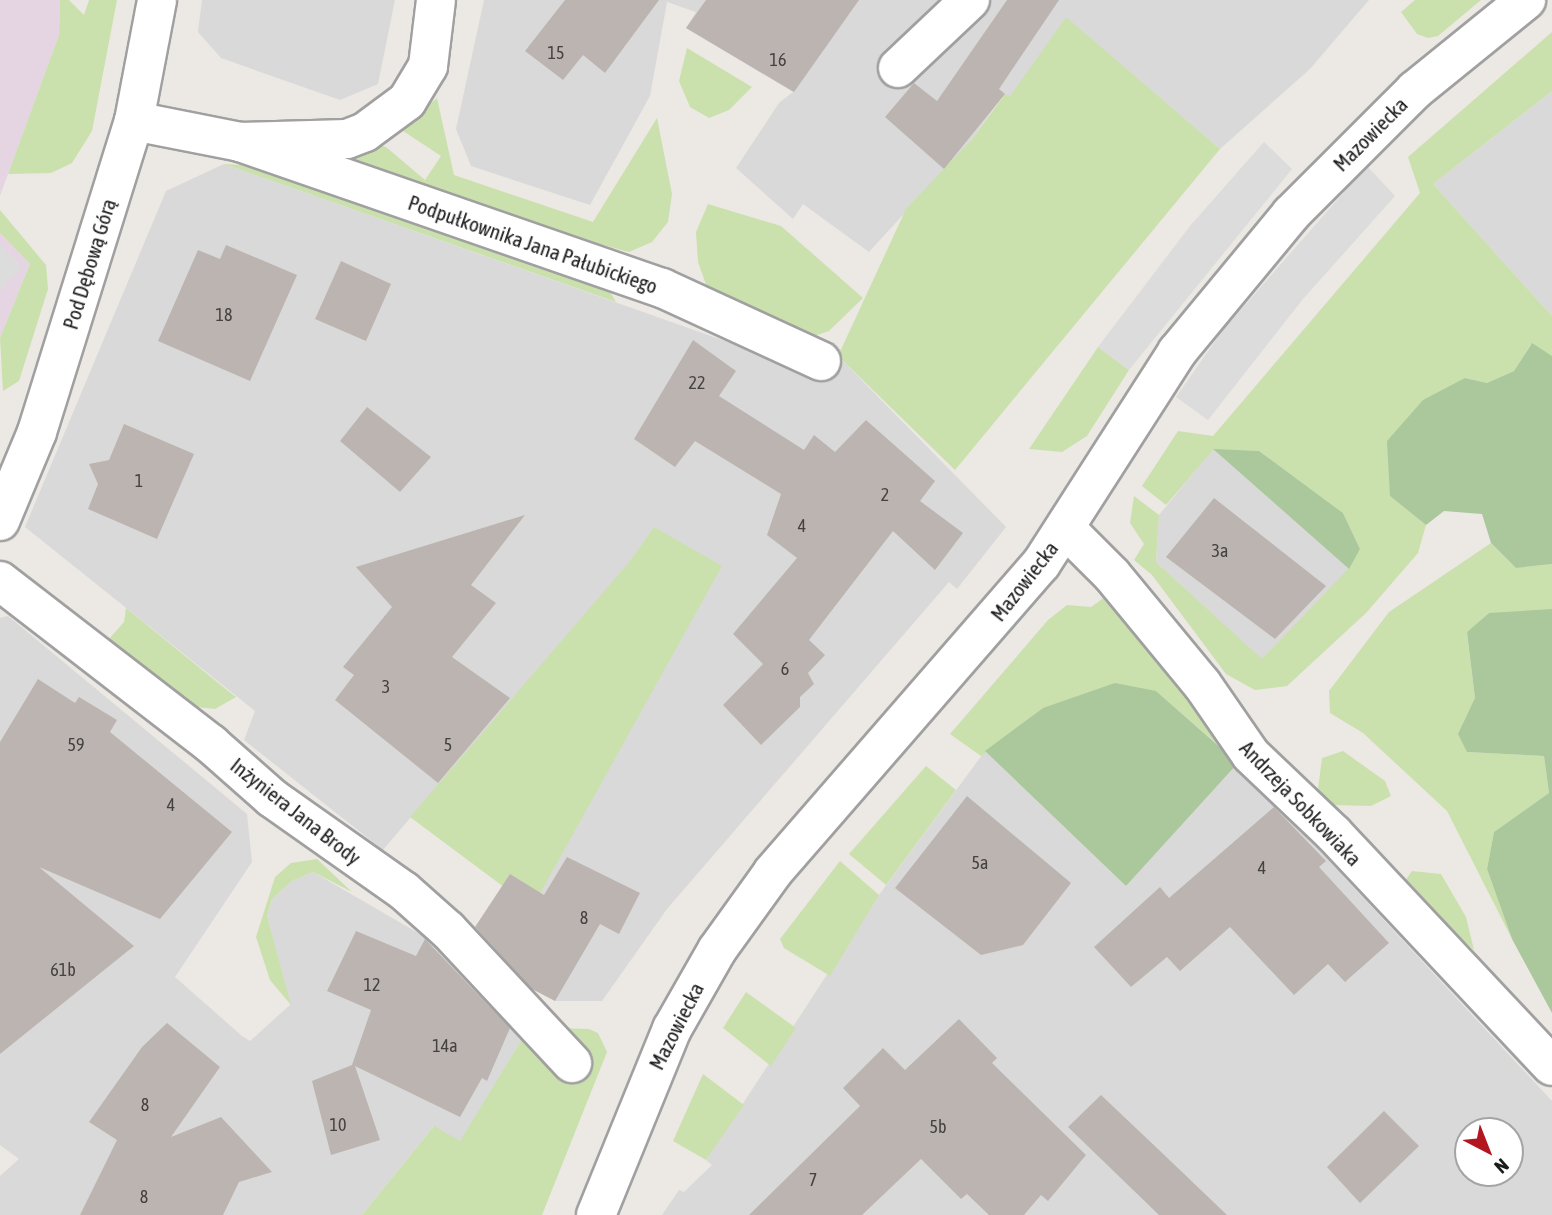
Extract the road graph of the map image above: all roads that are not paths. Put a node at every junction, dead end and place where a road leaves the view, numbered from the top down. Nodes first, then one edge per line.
1 (157, 0) edge
2 (436, 0) edge
3 (970, 0) edge
4 (1526, 0) edge
5 (898, 68) dead end
6 (134, 121) junction
7 (240, 142) junction
8 (821, 361) dead end
9 (0, 521) edge
10 (1065, 528) junction
11 (0, 580) edge
12 (572, 1063) dead end
13 (1552, 1066) edge
14 (596, 1215) edge

1 - 6 street, Pod Dębową Górą
2 - 7 street, Podpułkownika Jana Pałubickiego
3 - 5 street
4 - 10 street, Mazowiecka
6 - 7 street, Podpułkownika Jana Pałubickiego
6 - 9 street, Pod Dębową Górą
7 - 8 street, Podpułkownika Jana Pałubickiego
10 - 13 street, Andrzeja Sobkowiaka
10 - 14 street, Mazowiecka
11 - 12 street, Inżyniera Jana Brody

